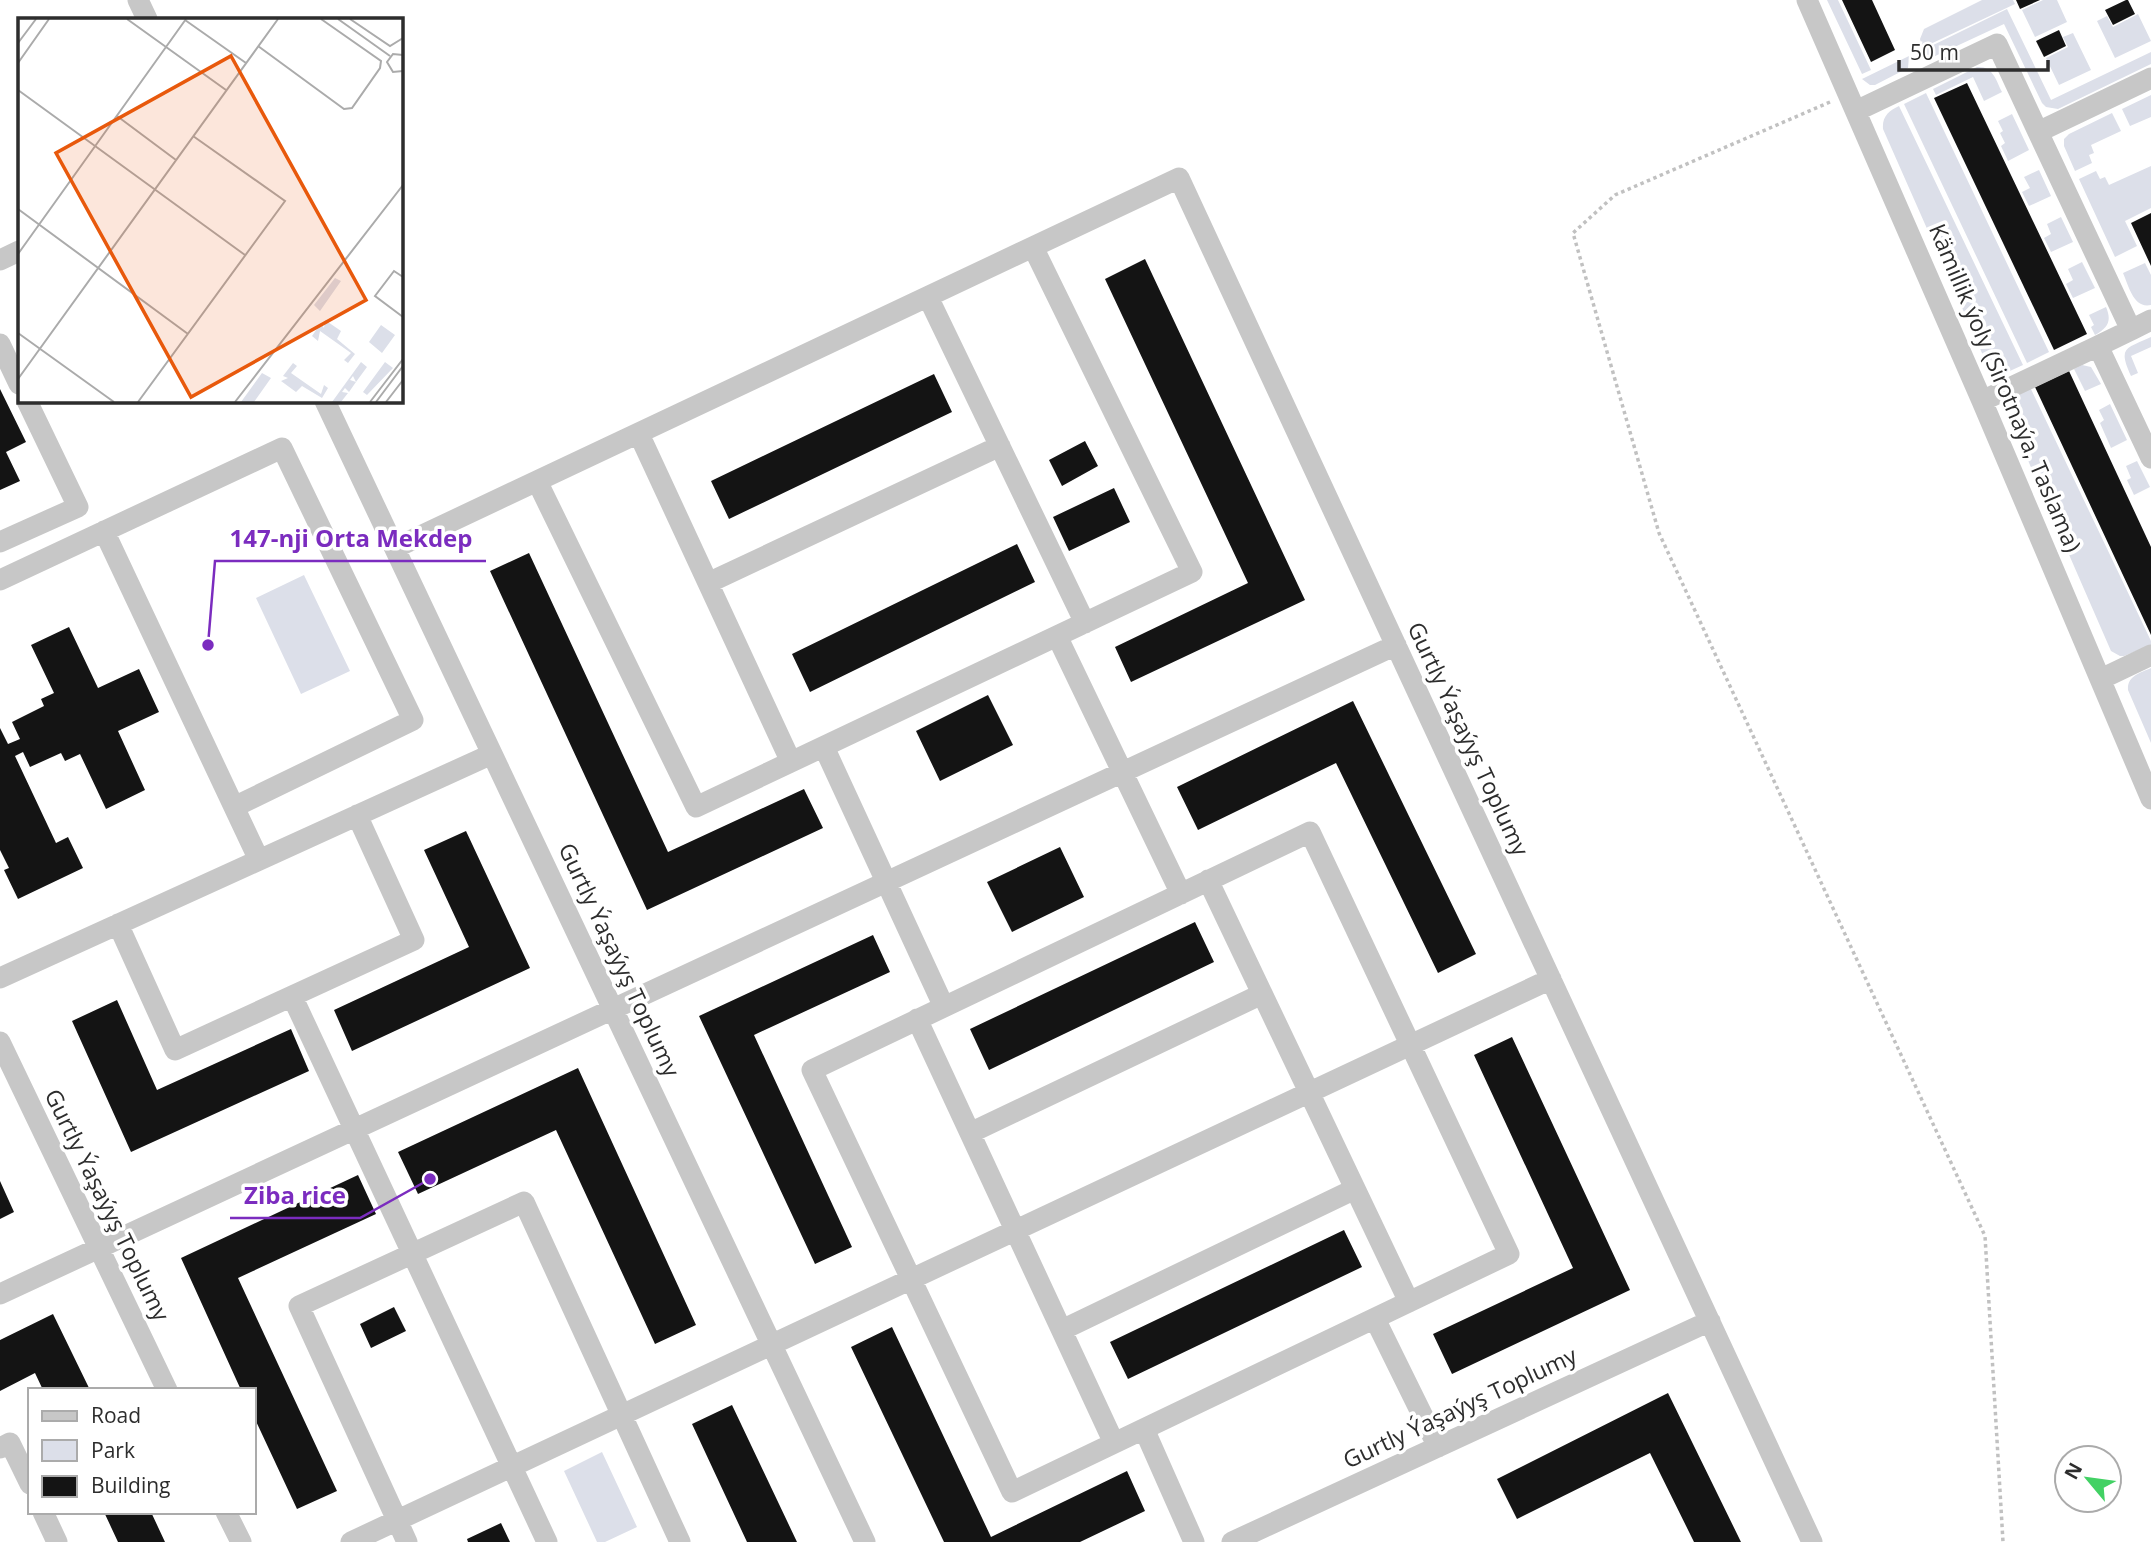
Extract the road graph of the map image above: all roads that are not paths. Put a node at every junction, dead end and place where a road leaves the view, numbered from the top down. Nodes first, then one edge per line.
1 (138, 0) edge
2 (1807, 0) edge
3 (147, 18) edge
4 (2151, 78) edge
5 (1853, 102) junction
6 (2038, 132) junction
7 (1033, 247) junction
8 (18, 251) edge
9 (0, 260) edge
10 (929, 297) junction
11 (2151, 320) edge
12 (2131, 330) junction
13 (0, 344) edge
14 (2098, 346) junction
15 (18, 382) edge
16 (1982, 401) junction
17 (27, 402) edge
18 (325, 402) edge
19 (639, 434) junction
20 (1000, 446) junction
21 (2151, 458) edge
22 (537, 481) junction
23 (104, 531) junction
24 (0, 542) edge
25 (395, 548) junction
26 (0, 580) edge
27 (708, 583) junction
28 (1085, 623) junction
29 (1057, 636) junction
30 (1396, 645) junction
31 (2151, 655) edge
32 (2101, 679) junction
33 (824, 747) junction
34 (492, 754) junction
35 (791, 762) junction
36 (1122, 772) junction
37 (2151, 799) edge
38 (234, 807) junction
39 (357, 815) junction
40 (259, 860) junction
41 (1208, 880) junction
42 (887, 881) junction
43 (1181, 894) junction
44 (118, 924) junction
45 (0, 978) edge
46 (1551, 979) junction
47 (1262, 994) junction
48 (292, 996) junction
49 (944, 1007) junction
50 (613, 1009) junction
51 (917, 1019) junction
52 (0, 1042) edge
53 (1410, 1044) junction
54 (1309, 1092) junction
55 (355, 1129) junction
56 (970, 1133) junction
57 (1355, 1189) junction
58 (1015, 1230) junction
59 (99, 1248) junction
60 (412, 1254) junction
61 (911, 1279) junction
62 (0, 1294) edge
63 (1409, 1302) junction
64 (1375, 1318) junction
65 (1710, 1321) junction
66 (1062, 1330) junction
67 (772, 1344) junction
68 (166, 1388) edge
69 (622, 1415) junction
70 (1144, 1429) junction
71 (1114, 1443) junction
72 (1438, 1447) junction
73 (0, 1448) edge
74 (512, 1467) junction
75 (28, 1480) edge
76 (44, 1514) edge
77 (227, 1514) edge
78 (398, 1520) junction
79 (57, 1542) edge
80 (241, 1542) edge
81 (351, 1542) edge
82 (407, 1542) edge
83 (547, 1542) edge
84 (680, 1542) edge
85 (866, 1542) edge
86 (1194, 1542) edge
87 (1231, 1542) edge
88 (1812, 1542) edge

1 - 3 street
2 - 5 street, Kämillik ýoly (Sirotnaýa, Taslama)
4 - 6 street
5 - 6 street
5 - 16 street, Kämillik ýoly (Sirotnaýa, Taslama)
6 - 12 street
7 - 10 street
7 - 28 street
7 - 30 street, Gurtly Ýaşaýyş Toplumy
8 - 9 street
10 - 19 street
10 - 20 street
11 - 12 street
12 - 14 street
13 - 15 street
14 - 16 street
14 - 21 street
16 - 32 street, Kämillik ýoly (Sirotnaýa, Taslama)
17 - 24 street
18 - 25 street, Gurtly Ýaşaýyş Toplumy
19 - 22 street
19 - 27 street
20 - 27 street
20 - 28 street
22 - 25 street
22 - 35 street
23 - 26 street
23 - 38 street
23 - 38 street
25 - 34 street, Gurtly Ýaşaýyş Toplumy
27 - 35 street
28 - 29 street
29 - 33 street
29 - 36 street
30 - 36 street
30 - 46 street, Gurtly Ýaşaýyş Toplumy
31 - 32 street
32 - 37 street, Kämillik ýoly (Sirotnaýa, Taslama)
33 - 35 street
33 - 42 street
34 - 39 street
34 - 50 street, Gurtly Ýaşaýyş Toplumy
36 - 42 street
36 - 43 street
38 - 40 street
39 - 40 street
39 - 48 street
40 - 44 street
41 - 43 street
41 - 47 street
41 - 53 street
42 - 49 street
42 - 50 street
43 - 49 street
44 - 45 street
44 - 48 street
46 - 53 street
46 - 65 street, Gurtly Ýaşaýyş Toplumy
47 - 54 street
47 - 56 street
48 - 55 street
49 - 51 street
50 - 55 street
50 - 67 street, Gurtly Ýaşaýyş Toplumy
51 - 56 street
51 - 61 street
52 - 59 street, Gurtly Ýaşaýyş Toplumy
53 - 54 street
53 - 63 street
54 - 57 street
54 - 58 street
55 - 59 street
55 - 60 street
56 - 58 street
57 - 63 street
57 - 66 street
58 - 61 street
58 - 66 street
59 - 62 street
59 - 68 street, Gurtly Ýaşaýyş Toplumy
60 - 69 street
60 - 74 street
60 - 78 street
61 - 67 street
61 - 71 street
63 - 64 street
64 - 70 street
64 - 72 street
65 - 72 street, Gurtly Ýaşaýyş Toplumy
65 - 88 street, Gurtly Ýaşaýyş Toplumy
66 - 71 street
67 - 69 street
67 - 85 street, Gurtly Ýaşaýyş Toplumy
69 - 74 street
69 - 84 street
70 - 71 street
70 - 86 street
72 - 87 street, Gurtly Ýaşaýyş Toplumy
73 - 75 street
74 - 78 street
74 - 83 street
76 - 79 street
77 - 80 street
78 - 81 street
78 - 82 street

